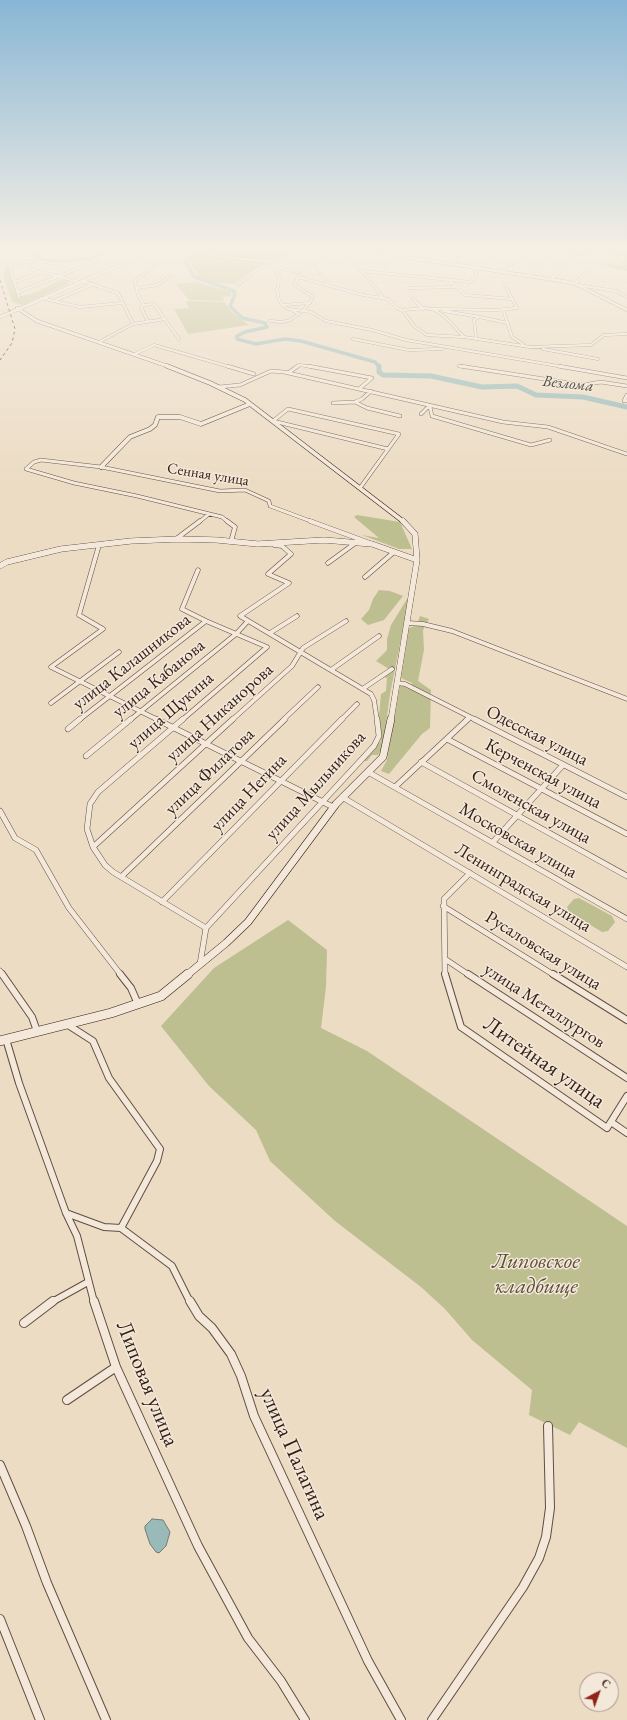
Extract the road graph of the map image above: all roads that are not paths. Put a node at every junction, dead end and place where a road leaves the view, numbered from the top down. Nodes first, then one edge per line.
1 (53, 326) edge
2 (129, 326) edge
3 (170, 326) edge
4 (354, 326) edge
5 (414, 326) edge
6 (454, 326) edge
7 (475, 326) edge
8 (508, 326) edge
9 (627, 334) edge
10 (464, 337) junction
11 (476, 338) junction
12 (179, 339) dead end
13 (353, 339) dead end
14 (99, 342) junction
15 (525, 346) junction
16 (539, 347) junction
17 (455, 349) junction
18 (134, 354) junction
19 (598, 359) dead end
20 (459, 366) dead end
21 (288, 373) junction
22 (254, 374) dead end
23 (627, 378) edge
24 (627, 386) edge
25 (219, 387) junction
26 (359, 389) junction
27 (371, 391) junction
28 (627, 395) edge
29 (626, 401) edge
30 (356, 402) junction
31 (333, 403) dead end
32 (250, 404) junction
33 (430, 406) junction
34 (420, 414) dead end
35 (400, 416) dead end
36 (550, 440) dead end
37 (388, 448) junction
38 (627, 454) edge
39 (101, 467) junction
40 (360, 488) junction
41 (209, 514) junction
42 (176, 539) junction
43 (234, 541) junction
44 (282, 544) junction
45 (354, 544) junction
46 (99, 545) junction
47 (377, 545) junction
48 (394, 552) junction
49 (417, 560) junction
50 (328, 563) dead end
51 (0, 566) edge
52 (198, 570) dead end
53 (365, 577) dead end
54 (297, 616) dead end
55 (346, 620) dead end
56 (206, 621) junction
57 (248, 621) junction
58 (408, 623) junction
59 (270, 633) junction
60 (236, 634) junction
61 (379, 636) dead end
62 (267, 647) joint
63 (300, 651) junction
64 (119, 652) dead end
65 (392, 668) dead end
66 (331, 670) junction
67 (80, 682) junction
68 (397, 683) junction
69 (318, 687) dead end
70 (364, 688) junction
71 (110, 696) junction
72 (627, 699) edge
73 (51, 703) dead end
74 (357, 704) dead end
75 (141, 711) junction
76 (470, 717) junction
77 (174, 727) junction
78 (68, 729) dead end
79 (447, 739) junction
80 (207, 744) junction
81 (86, 756) dead end
82 (241, 761) junction
83 (421, 762) junction
84 (563, 765) junction
85 (368, 772) junction
86 (281, 781) junction
87 (395, 787) junction
88 (541, 788) junction
89 (342, 797) junction
90 (627, 797) edge
91 (322, 802) junction
92 (333, 807) junction
93 (0, 811) edge
94 (517, 815) junction
95 (627, 834) edge
96 (493, 842) junction
97 (93, 847) junction
98 (470, 873) junction
99 (627, 876) edge
100 (121, 877) junction
101 (162, 902) junction
102 (443, 906) junction
103 (627, 919) edge
104 (206, 928) junction
105 (206, 955) junction
106 (445, 959) junction
107 (627, 967) edge
108 (0, 971) edge
109 (139, 1005) junction
110 (627, 1020) edge
111 (67, 1024) junction
112 (36, 1028) junction
113 (3, 1040) edge
114 (627, 1078) edge
115 (627, 1096) edge
116 (609, 1125) junction
117 (627, 1133) edge
118 (66, 1213) junction
119 (121, 1228) junction
120 (88, 1282) junction
121 (24, 1323) dead end
122 (116, 1367) junction
123 (67, 1400) dead end
124 (548, 1426) dead end
125 (0, 1465) edge
126 (0, 1619) edge
127 (40, 1720) edge
128 (106, 1720) edge
129 (305, 1720) edge
130 (401, 1720) edge
131 (432, 1720) edge

1 - 14 street
2 - 14 street
3 - 12 street
4 - 17 street
5 - 10 street
6 - 10 street
7 - 11 street
8 - 15 street
9 - 16 street
10 - 11 street
11 - 15 street
13 - 17 street
14 - 18 street
15 - 16 street
16 - 19 street
17 - 23 street
18 - 22 street
18 - 25 street
20 - 24 street
21 - 25 street
21 - 26 street
21 - 26 street
25 - 32 street
26 - 27 street
27 - 30 street
27 - 33 street
28 - 29 street
30 - 31 street
30 - 35 street
32 - 39 street
32 - 40 street
33 - 34 street
33 - 36 street
33 - 38 street
37 - 37 street
37 - 40 street
39 - 41 street, Сенная улица
39 - 47 street, Сенная улица
40 - 49 street
41 - 42 street
41 - 43 street
42 - 43 street
42 - 46 street
43 - 44 street
44 - 45 street
44 - 57 street, улица Мыльникова
45 - 47 street
45 - 50 street
46 - 51 street
46 - 67 street
47 - 48 street
48 - 49 street
48 - 53 street
49 - 58 street
52 - 56 street
54 - 59 street
55 - 63 street, улица Никанорова
56 - 60 street, улица Калашникова
56 - 71 street, улица Калашникова
57 - 59 street, улица Мыльникова
57 - 60 street, улица Кабанова
58 - 68 street
58 - 72 street
59 - 63 street, улица Мыльникова
60 - 62 street, улица Калашникова
60 - 75 street, улица Кабанова
61 - 66 street
62 - 77 street, улица Щукина
63 - 66 street, улица Мыльникова
63 - 80 street, улица Никанорова
64 - 67 street
65 - 70 street
66 - 70 street, улица Мыльникова
67 - 71 street
67 - 73 street
68 - 76 street, Одесская улица
68 - 85 street
69 - 82 street, улица Филатова
70 - 91 street, улица Мыльникова
71 - 75 street
71 - 78 street, улица Калашникова
74 - 86 street, улица Негина
75 - 77 street
75 - 81 street, улица Кабанова
76 - 79 street
76 - 84 street, Одесская улица
77 - 80 street
77 - 97 street, улица Щукина
79 - 83 street
79 - 88 street, Керченская улица
80 - 82 street
80 - 97 street, улица Никанорова
82 - 86 street
82 - 100 street, улица Филатова
83 - 87 street
83 - 94 street, Смоленская улица
84 - 88 street
84 - 90 street, Одесская улица
85 - 87 street, Московская улица
85 - 89 street
86 - 91 street
86 - 101 street, улица Негина
87 - 96 street, Московская улица
88 - 94 street
88 - 95 street, Керченская улица
89 - 92 street
89 - 98 street, Ленинградская улица
91 - 92 street
91 - 104 street, улица Мыльникова
92 - 105 street
93 - 109 street
94 - 96 street
94 - 99 street, Смоленская улица
96 - 103 street, Московская улица
97 - 100 street
98 - 102 street
98 - 107 street, Ленинградская улица
100 - 101 street
101 - 104 street
102 - 106 street
102 - 110 street, Русаловская улица
104 - 105 street
105 - 109 street
106 - 114 street, улица Металлургов
106 - 116 street, Литейная улица
108 - 112 street
109 - 111 street
111 - 112 street
111 - 119 street
112 - 113 street
113 - 118 street, Липовая улица
115 - 116 street
116 - 117 street, Литейная улица
118 - 119 street
118 - 120 street, Липовая улица
119 - 130 street, улица Палагина
120 - 121 street
120 - 122 street, Липовая улица
122 - 123 street
122 - 129 street, Липовая улица
124 - 131 street
125 - 128 street
126 - 127 street

